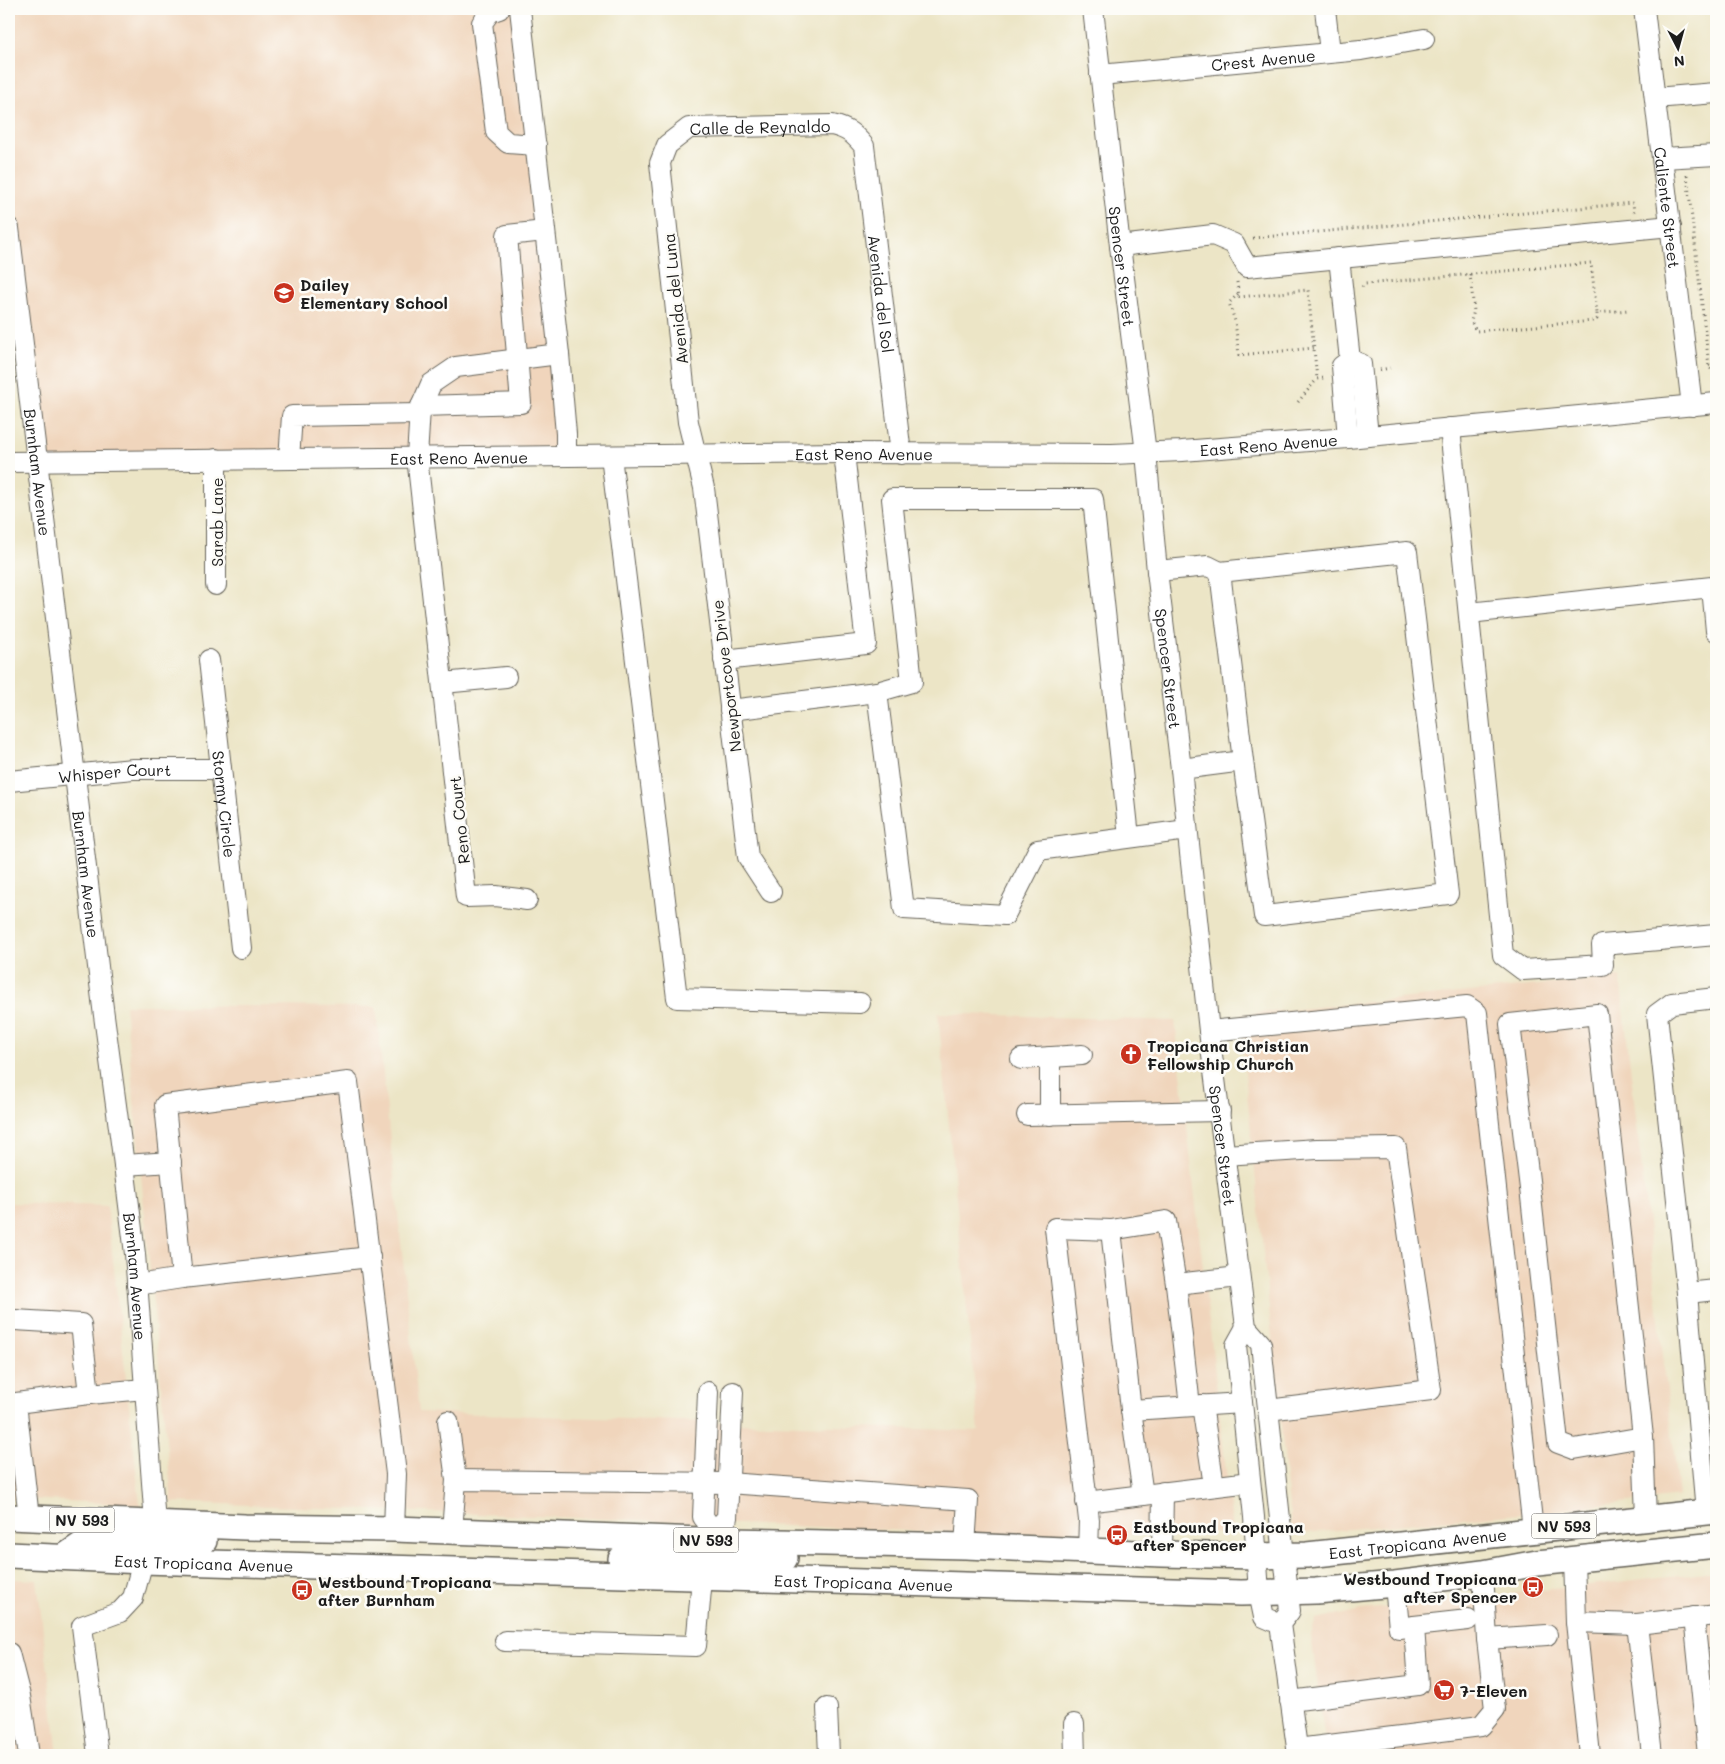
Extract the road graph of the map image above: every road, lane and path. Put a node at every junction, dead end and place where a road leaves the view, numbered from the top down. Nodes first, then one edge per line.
1 (499, 9) edge
2 (520, 9) edge
3 (1093, 9) edge
4 (1325, 9) edge
5 (1644, 9) edge
6 (1424, 39) dead end
7 (1330, 52) junction
8 (1100, 75) junction
9 (1716, 93) edge
10 (1656, 98) junction
11 (855, 136) joint
12 (536, 145) junction
13 (667, 145) joint
14 (1716, 155) edge
15 (1685, 157) junction
16 (1663, 158) junction
17 (1671, 226) junction
18 (9, 228) edge
19 (1639, 229) junction
20 (545, 231) junction
21 (1234, 244) junction
22 (1120, 246) junction
23 (1339, 258) junction
24 (1470, 274) junction
25 (1236, 275) dead end
26 (1238, 294) junction
27 (1362, 296) dead end
28 (1628, 310) dead end
29 (1596, 313) junction
30 (1314, 348) junction
31 (559, 354) junction
32 (517, 359) junction
33 (1716, 362) edge
34 (1710, 366) junction
35 (1346, 368) junction
36 (1390, 368) dead end
37 (1375, 370) dead end
38 (1716, 376) edge
39 (1317, 379) junction
40 (1298, 402) dead end
41 (1716, 403) edge
42 (1692, 406) junction
43 (420, 410) junction
44 (1450, 428) junction
45 (1368, 436) junction
46 (1348, 438) junction
47 (844, 453) junction
48 (1146, 453) junction
49 (696, 454) junction
50 (901, 454) junction
51 (566, 455) junction
52 (611, 456) junction
53 (417, 457) junction
54 (216, 459) junction
55 (289, 459) junction
56 (9, 462) edge
57 (36, 462) junction
58 (1157, 571) junction
59 (1220, 572) junction
60 (216, 585) dead end
61 (1715, 603) edge
62 (1469, 613) junction
63 (1716, 631) edge
64 (209, 660) dead end
65 (724, 660) junction
66 (506, 677) dead end
67 (443, 683) junction
68 (877, 692) junction
69 (730, 710) junction
70 (1243, 762) junction
71 (221, 769) junction
72 (1181, 769) junction
73 (74, 776) junction
74 (9, 781) edge
75 (1187, 830) junction
76 (1129, 838) junction
77 (771, 892) dead end
78 (527, 900) dead end
79 (1716, 935) edge
80 (241, 948) dead end
81 (1716, 998) edge
82 (860, 1003) dead end
83 (1209, 1032) junction
84 (1082, 1055) dead end
85 (1050, 1057) junction
86 (1021, 1058) dead end
87 (1220, 1111) junction
88 (1027, 1115) dead end
89 (1050, 1115) junction
90 (1225, 1156) junction
91 (171, 1162) junction
92 (124, 1165) junction
93 (1111, 1230) junction
94 (370, 1257) junction
95 (1239, 1277) junction
96 (182, 1278) junction
97 (1176, 1284) junction
98 (137, 1285) junction
99 (1716, 1290) edge
100 (1687, 1293) junction
101 (15, 1320) dead end
102 (1246, 1328) junction
103 (145, 1389) junction
104 (708, 1392) dead end
105 (733, 1392) dead end
106 (89, 1394) junction
107 (1242, 1403) junction
108 (1196, 1405) junction
109 (1131, 1410) junction
110 (1268, 1410) junction
111 (448, 1421) dead end
112 (1643, 1438) junction
113 (456, 1480) junction
114 (1250, 1482) junction
115 (703, 1483) junction
116 (728, 1483) junction
117 (1214, 1486) junction
118 (1163, 1492) junction
119 (1143, 1495) junction
120 (1086, 1502) junction
121 (1711, 1511) edge
122 (19, 1518) edge
123 (1646, 1518) junction
124 (155, 1523) junction
125 (245, 1527) junction
126 (394, 1529) junction
127 (1534, 1530) junction
128 (452, 1531) junction
129 (719, 1537) junction
130 (851, 1544) junction
131 (1716, 1545) edge
132 (965, 1546) junction
133 (1088, 1552) junction
134 (1162, 1554) junction
135 (9, 1555) edge
136 (1258, 1556) junction
137 (1284, 1556) junction
138 (64, 1557) junction
139 (1574, 1560) junction
140 (144, 1561) junction
141 (545, 1573) junction
142 (1483, 1573) junction
143 (702, 1578) junction
144 (1395, 1584) junction
145 (1288, 1592) junction
146 (1259, 1593) junction
147 (1716, 1615) edge
148 (1694, 1617) junction
149 (1468, 1620) dead end
150 (1576, 1622) junction
151 (1280, 1624) junction
152 (1637, 1624) junction
153 (1414, 1626) junction
154 (1547, 1634) dead end
155 (1487, 1639) junction
156 (505, 1641) dead end
157 (9, 1653) edge
158 (1290, 1701) junction
159 (827, 1708) dead end
160 (1074, 1724) dead end
161 (1297, 1752) edge
162 (29, 1755) edge
163 (98, 1755) edge
164 (829, 1755) edge
165 (1074, 1755) edge
166 (1590, 1755) edge
167 (1652, 1755) edge
168 (1708, 1755) edge

1 - 12 street
2 - 12 street
3 - 8 street, Spencer Street
4 - 7 street
5 - 10 street, Caliente Street
6 - 7 street, Crest Avenue
7 - 8 street, Crest Avenue
8 - 22 street, Spencer Street
9 - 10 street
10 - 16 street, Caliente Street
11 - 13 street, Calle de Reynaldo
11 - 50 street, Avenida del Sol
12 - 20 street
13 - 49 street, Avenida del Luna
14 - 15 street
15 - 16 street
15 - 34 path
16 - 17 street, Caliente Street
17 - 19 street
17 - 42 street, Caliente Street
18 - 57 street, Burnham Avenue
19 - 21 path
19 - 23 street
20 - 31 street
20 - 32 street
21 - 22 street
21 - 23 street
22 - 48 street, Spencer Street
23 - 35 street
24 - 27 path
24 - 29 path
24 - 29 path
25 - 26 path
26 - 30 path
26 - 30 path
28 - 29 path
30 - 39 path
31 - 32 street
31 - 51 street
32 - 43 street
32 - 43 street
33 - 34 path
34 - 38 path
35 - 39 path
35 - 45 street
35 - 46 street
36 - 37 path
39 - 40 path
41 - 42 street, East Reno Avenue
42 - 44 street, East Reno Avenue
43 - 53 street, Reno Court
43 - 55 street
44 - 45 street, East Reno Avenue
44 - 62 street
45 - 46 street, East Reno Avenue
46 - 48 street, East Reno Avenue
47 - 49 street, East Reno Avenue
47 - 50 street, East Reno Avenue
47 - 65 street
48 - 50 street, East Reno Avenue
48 - 58 street, Spencer Street
49 - 52 street, East Reno Avenue
49 - 65 street, Newportcove Drive
51 - 52 street, East Reno Avenue
51 - 53 street, East Reno Avenue
52 - 82 street
53 - 55 street, East Reno Avenue
53 - 67 street, Reno Court
54 - 55 street, East Reno Avenue
54 - 57 street, East Reno Avenue
54 - 60 street, Sarab Lane
56 - 57 street, East Reno Avenue
57 - 73 street, Burnham Avenue
58 - 59 street
58 - 72 street, Spencer Street
59 - 70 street
59 - 70 street
61 - 62 street
61 - 63 street
62 - 79 street
64 - 71 street, Stormy Circle
65 - 69 street, Newportcove Drive
66 - 67 street
67 - 78 street, Reno Court
68 - 69 street
68 - 76 street
68 - 76 street
69 - 77 street, Newportcove Drive
70 - 72 street
71 - 73 street, Whisper Court
71 - 80 street, Stormy Circle
72 - 75 street, Spencer Street
73 - 74 street, Whisper Court
73 - 92 street, Burnham Avenue
75 - 76 street
75 - 83 street, Spencer Street
81 - 100 street
83 - 87 street, Spencer Street
83 - 127 street
84 - 85 street
85 - 86 street
85 - 89 street
87 - 89 street
87 - 90 street, Spencer Street
88 - 89 street
90 - 95 street, Spencer Street
90 - 110 street
91 - 92 street
91 - 94 street
91 - 96 street
92 - 98 street, Burnham Avenue
93 - 97 street
93 - 109 street
93 - 120 street
94 - 96 street
94 - 126 street
95 - 97 street
95 - 102 street, Spencer Street
96 - 98 street
97 - 108 street
98 - 103 street, Burnham Avenue
99 - 100 street
100 - 121 street
101 - 106 street
102 - 107 street
102 - 110 street
103 - 106 street
103 - 124 street, Burnham Avenue
104 - 115 street
105 - 116 street
106 - 122 street
107 - 108 street
107 - 114 street
108 - 109 street
108 - 117 street
109 - 119 street
110 - 137 street
111 - 113 street
112 - 112 street
112 - 123 street
113 - 115 street
113 - 128 street
114 - 117 street
114 - 136 street
115 - 116 street
115 - 129 street
116 - 129 street
116 - 132 street
117 - 118 street
118 - 119 street
118 - 134 street
119 - 120 street
120 - 133 street
121 - 123 main road, East Tropicana Avenue / NV 593
122 - 124 main road, East Tropicana Avenue / NV 593
123 - 127 main road, East Tropicana Avenue / NV 593
124 - 125 main road, East Tropicana Avenue / NV 593
124 - 138 main road
125 - 126 main road, East Tropicana Avenue / NV 593
125 - 140 main road
126 - 128 main road, East Tropicana Avenue / NV 593
127 - 137 main road, East Tropicana Avenue / NV 593
128 - 129 main road, East Tropicana Avenue / NV 593
129 - 130 main road, East Tropicana Avenue / NV 593
129 - 141 main road
130 - 132 main road, East Tropicana Avenue / NV 593
130 - 143 main road
131 - 139 main road, East Tropicana Avenue / NV 593
132 - 133 main road, East Tropicana Avenue / NV 593
133 - 134 main road, East Tropicana Avenue / NV 593
134 - 136 main road, East Tropicana Avenue / NV 593
135 - 138 main road, East Tropicana Avenue / NV 593
136 - 137 main road, East Tropicana Avenue / NV 593
136 - 146 street
137 - 145 street
138 - 140 main road, East Tropicana Avenue / NV 593
139 - 142 main road, East Tropicana Avenue / NV 593
139 - 150 street
140 - 141 main road, East Tropicana Avenue / NV 593
140 - 163 street
141 - 143 main road, East Tropicana Avenue / NV 593
142 - 144 main road, East Tropicana Avenue / NV 593
142 - 155 street
143 - 146 main road, East Tropicana Avenue / NV 593
143 - 156 street
144 - 145 main road, East Tropicana Avenue / NV 593
144 - 153 street
145 - 146 main road, East Tropicana Avenue / NV 593
145 - 151 street
146 - 151 street
147 - 148 street
148 - 152 street
148 - 168 street
149 - 153 street
150 - 152 street
150 - 166 street
151 - 158 street
152 - 167 street
153 - 158 street
154 - 155 street
155 - 161 street
157 - 162 street
158 - 161 street
159 - 164 street
160 - 165 street

